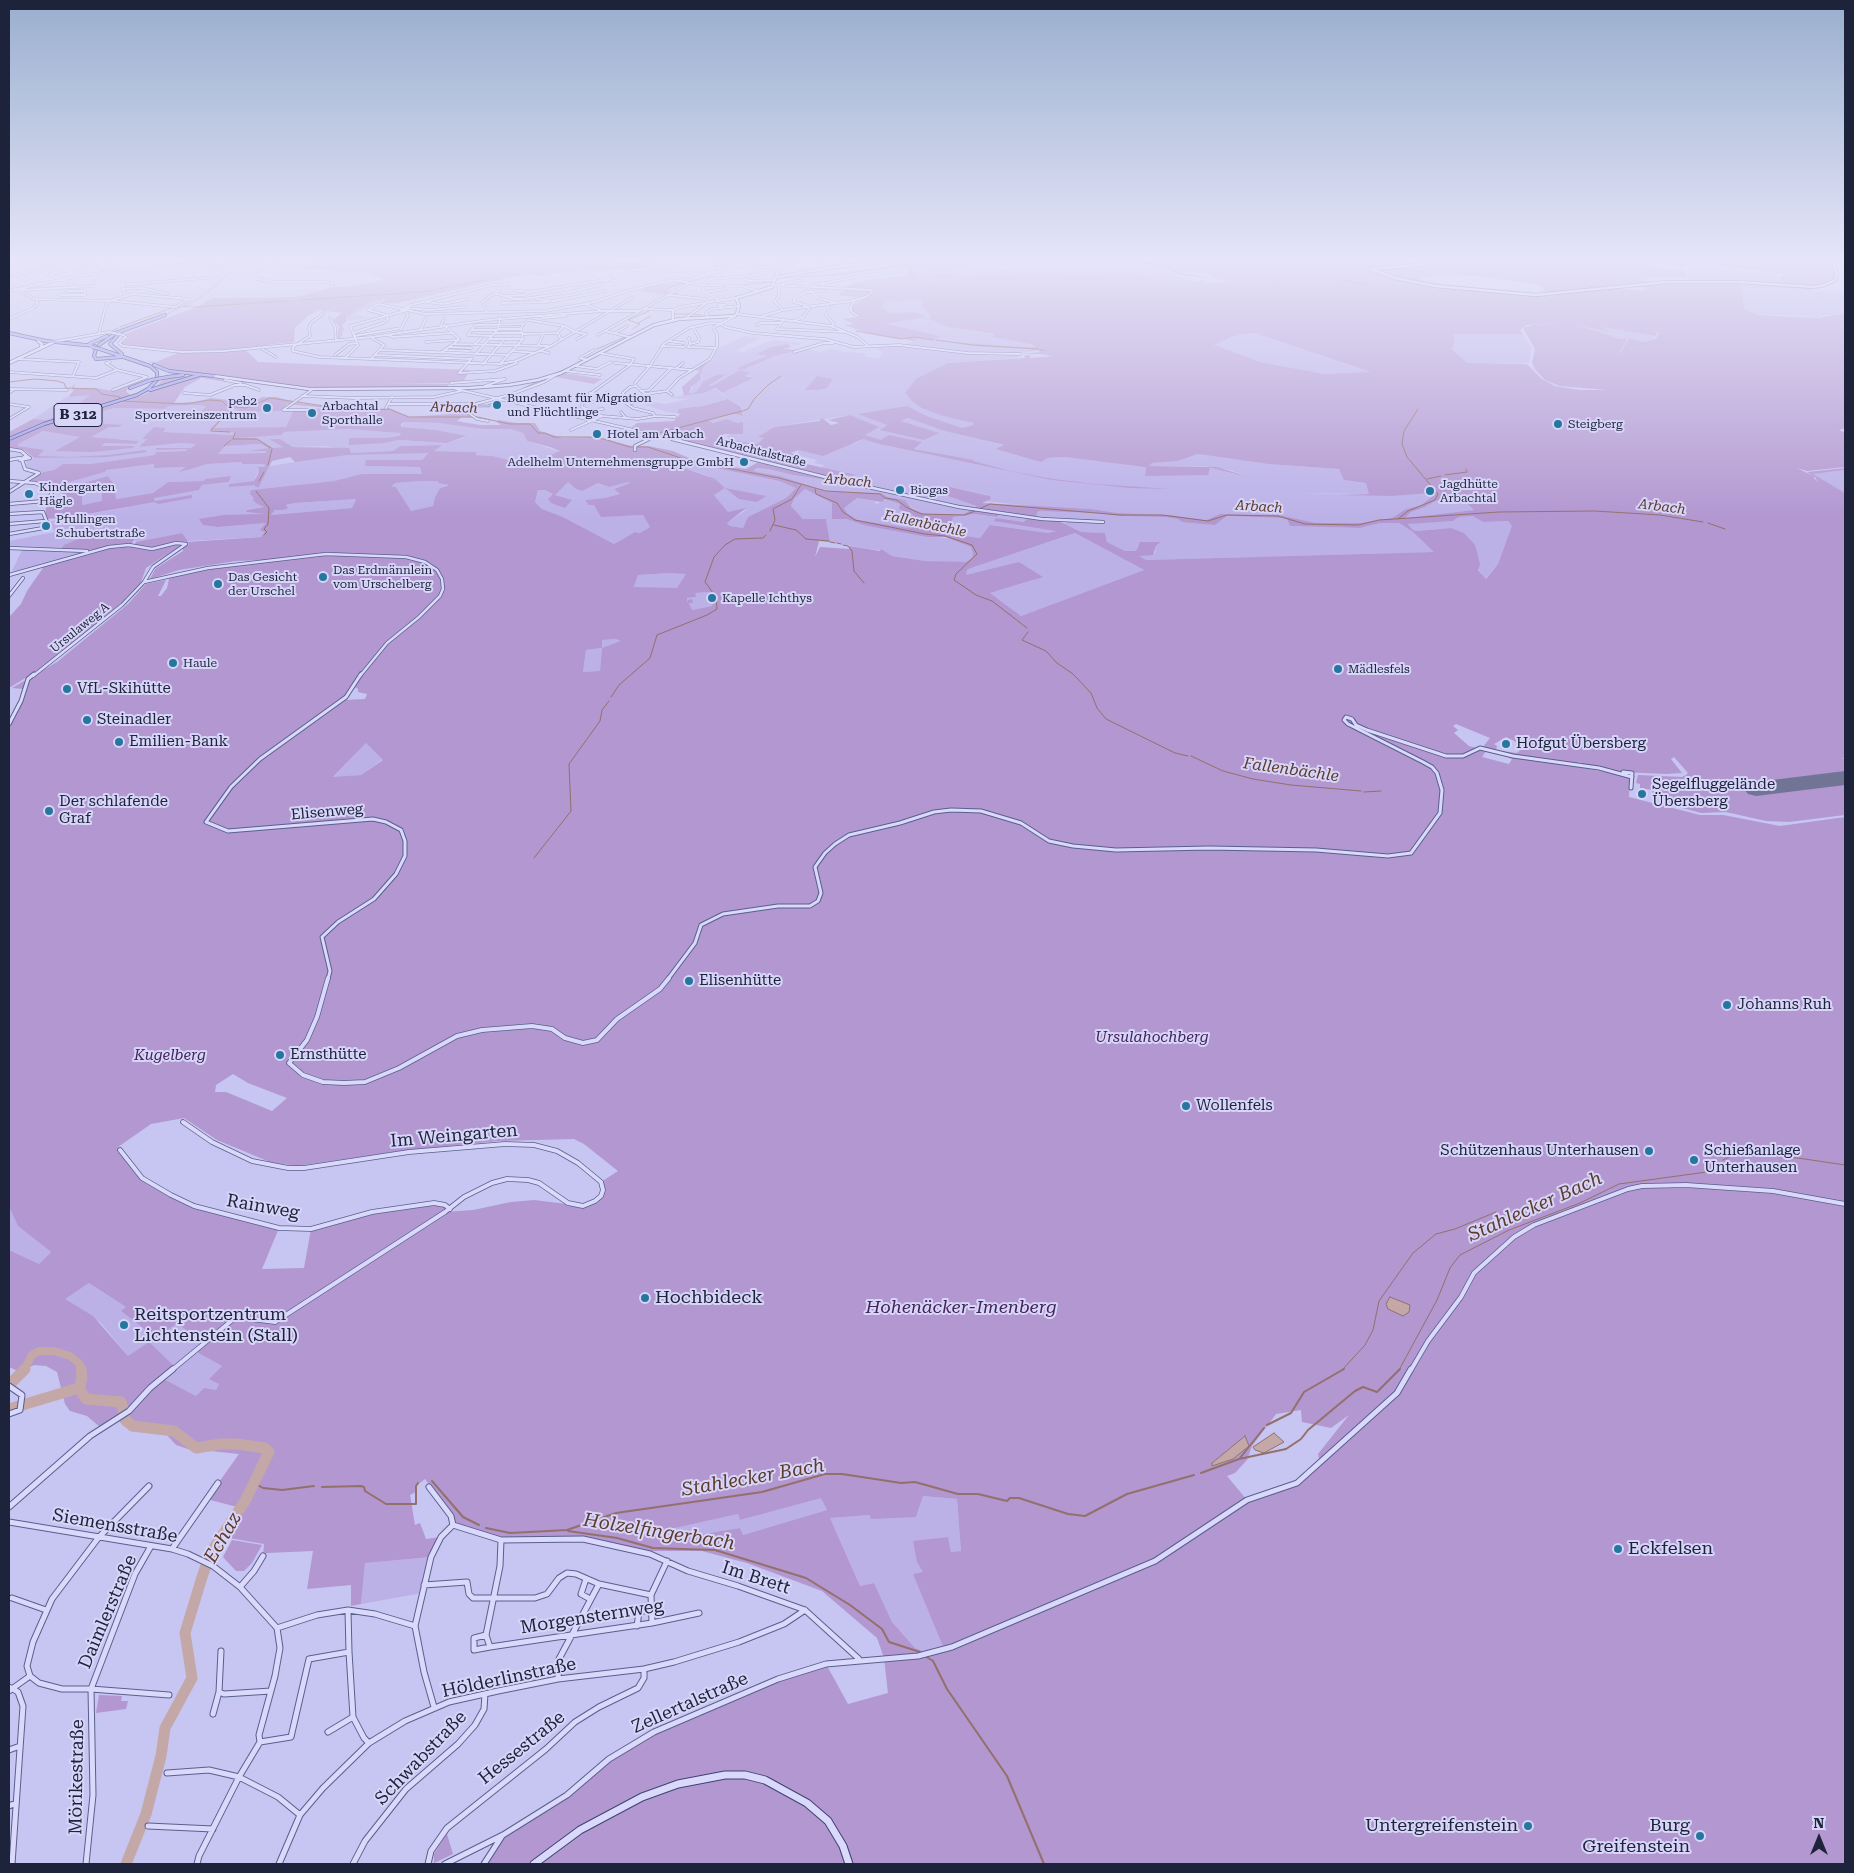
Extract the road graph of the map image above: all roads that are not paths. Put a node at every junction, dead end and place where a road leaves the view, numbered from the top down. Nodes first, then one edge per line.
1 (47, 344) edge
2 (48, 344) edge
3 (59, 344) edge
4 (74, 344) edge
5 (84, 344) edge
6 (110, 344) edge
7 (121, 344) edge
8 (277, 344) edge
9 (298, 344) edge
10 (348, 344) edge
11 (357, 344) edge
12 (383, 344) edge
13 (454, 344) edge
14 (469, 344) edge
15 (554, 344) edge
16 (616, 344) edge
17 (690, 344) edge
18 (717, 344) edge
19 (819, 344) edge
20 (844, 344) edge
21 (866, 344) edge
22 (895, 344) edge
23 (902, 344) edge
24 (92, 345) junction
25 (474, 345) joint
26 (484, 345) junction
27 (500, 345) junction
28 (45, 346) junction
29 (517, 346) junction
30 (538, 346) joint
31 (551, 346) junction
32 (662, 346) joint
33 (41, 347) joint
34 (259, 347) junction
35 (449, 347) junction
36 (684, 347) dead end
37 (704, 347) junction
38 (868, 347) junction
39 (471, 348) dead end
40 (715, 348) junction
41 (101, 349) junction
42 (35, 350) junction
43 (381, 350) junction
44 (445, 350) junction
45 (469, 350) dead end
46 (594, 350) dead end
47 (512, 351) junction
48 (540, 351) junction
49 (441, 352) junction
50 (794, 352) dead end
51 (536, 353) junction
52 (549, 353) dead end
53 (599, 353) junction
54 (114, 354) junction
55 (476, 354) junction
56 (698, 354) dead end
57 (1020, 354) dead end
58 (124, 355) junction
59 (335, 355) dead end
60 (376, 355) junction
61 (492, 355) junction
62 (508, 355) junction
63 (276, 357) dead end
64 (436, 357) junction
65 (129, 358) junction
66 (345, 358) junction
67 (524, 358) junction
68 (17, 359) junction
69 (370, 359) junction
70 (471, 359) junction
71 (110, 360) junction
72 (587, 360) junction
73 (431, 362) junction
74 (611, 362) dead end
75 (9, 363) edge
76 (616, 363) dead end
77 (682, 363) dead end
78 (466, 364) junction
79 (483, 364) junction
80 (500, 364) junction
81 (630, 365) junction
82 (576, 366) junction
83 (155, 367) junction
84 (649, 367) junction
85 (671, 367) junction
86 (676, 368) junction
87 (117, 370) junction
88 (692, 370) junction
89 (566, 371) junction
90 (9, 372) edge
91 (600, 374) dead end
92 (199, 375) junction
93 (214, 376) junction
94 (72, 377) junction
95 (554, 377) junction
96 (225, 380) dead end
97 (252, 382) junction
98 (606, 382) junction
99 (612, 383) dead end
100 (451, 384) dead end
101 (246, 385) junction
102 (636, 386) junction
103 (288, 387) junction
104 (485, 387) junction
105 (130, 388) junction
106 (9, 389) edge
107 (15, 389) junction
108 (150, 389) junction
109 (312, 389) junction
110 (461, 389) junction
111 (66, 390) dead end
112 (113, 390) dead end
113 (259, 390) dead end
114 (641, 391) junction
115 (667, 391) junction
116 (608, 392) dead end
117 (9, 393) edge
118 (184, 393) dead end
119 (590, 393) junction
120 (649, 394) junction
121 (672, 395) dead end
122 (302, 396) junction
123 (392, 397) junction
124 (498, 398) junction
125 (126, 399) junction
126 (503, 399) junction
127 (654, 399) dead end
128 (600, 401) dead end
129 (637, 402) dead end
130 (581, 403) junction
131 (9, 404) edge
132 (115, 404) junction
133 (389, 404) junction
134 (626, 404) junction
135 (472, 405) junction
136 (479, 406) dead end
137 (386, 408) dead end
138 (603, 409) dead end
139 (309, 410) dead end
140 (590, 410) junction
141 (621, 412) dead end
142 (602, 416) junction
143 (655, 416) junction
144 (624, 418) junction
145 (674, 418) dead end
146 (9, 419) edge
147 (593, 420) junction
148 (488, 421) dead end
149 (572, 430) dead end
150 (656, 435) junction
151 (9, 439) edge
152 (635, 448) dead end
153 (9, 449) edge
154 (24, 452) junction
155 (27, 458) junction
156 (22, 459) junction
157 (23, 466) junction
158 (9, 481) edge
159 (28, 482) junction
160 (9, 492) edge
161 (9, 504) edge
162 (9, 514) edge
163 (45, 521) junction
164 (1103, 522) dead end
165 (9, 524) edge
166 (9, 534) edge
167 (9, 548) edge
168 (90, 552) junction
169 (9, 575) edge
170 (23, 578) dead end
171 (144, 582) junction
172 (9, 596) edge
173 (9, 724) edge
174 (1631, 788) dead end
175 (183, 1122) dead end
176 (120, 1150) dead end
177 (1845, 1204) edge
178 (450, 1209) junction
179 (9, 1387) edge
180 (9, 1414) edge
181 (218, 1483) dead end
182 (149, 1486) dead end
183 (429, 1486) dead end
184 (9, 1507) edge
185 (9, 1522) edge
186 (453, 1525) junction
187 (100, 1537) junction
188 (501, 1540) junction
189 (151, 1546) junction
190 (172, 1549) junction
191 (264, 1556) dead end
192 (667, 1561) junction
193 (586, 1579) junction
194 (599, 1584) junction
195 (424, 1585) junction
196 (240, 1587) junction
197 (651, 1594) junction
198 (12, 1598) dead end
199 (492, 1599) junction
200 (590, 1599) junction
201 (651, 1609) junction
202 (46, 1610) junction
203 (348, 1610) junction
204 (805, 1610) junction
205 (699, 1613) dead end
206 (652, 1623) junction
207 (415, 1626) junction
208 (637, 1626) junction
209 (276, 1628) junction
210 (573, 1634) junction
211 (486, 1635) junction
212 (490, 1647) junction
213 (221, 1651) dead end
214 (349, 1652) junction
215 (860, 1660) junction
216 (644, 1669) junction
217 (30, 1676) junction
218 (558, 1679) junction
219 (14, 1689) edge
220 (91, 1689) junction
221 (9, 1691) edge
222 (271, 1691) junction
223 (219, 1692) junction
224 (485, 1694) junction
225 (169, 1695) dead end
226 (434, 1708) junction
227 (213, 1714) dead end
228 (353, 1716) junction
229 (328, 1732) dead end
230 (260, 1742) junction
231 (369, 1743) junction
232 (20, 1746) junction
233 (9, 1750) edge
234 (167, 1773) dead end
235 (239, 1777) junction
236 (16, 1803) junction
237 (9, 1806) edge
238 (300, 1815) junction
239 (148, 1826) dead end
240 (213, 1828) junction
241 (503, 1835) junction
242 (11, 1861) edge
243 (86, 1864) edge
244 (196, 1864) edge
245 (279, 1864) edge
246 (353, 1864) edge
247 (428, 1864) edge
248 (445, 1864) edge
249 (484, 1864) edge
250 (534, 1864) edge
251 (849, 1864) edge

1 - 33 main road
2 - 28 main road
3 - 28 main road
4 - 24 main road
5 - 24 main road
6 - 58 main road
7 - 34 street
8 - 34 street
9 - 66 street
10 - 59 street
11 - 66 street
12 - 43 street
13 - 35 street
14 - 25 street
15 - 31 street
16 - 53 main road
17 - 37 street
18 - 40 street
19 - 50 street
20 - 38 street
21 - 38 street
22 - 38 street
23 - 57 street
24 - 41 main road, bridge
24 - 71 main road
25 - 26 street
26 - 27 street
26 - 55 street
27 - 29 street
27 - 61 street
28 - 42 main road
29 - 30 street
29 - 47 street
30 - 31 street
31 - 48 street
32 - 36 street
32 - 84 street
33 - 42 main road
34 - 63 street
35 - 39 street
35 - 44 street
37 - 40 street
37 - 56 street
40 - 88 street
41 - 54 main road
41 - 58 main road
42 - 68 main road
43 - 49 street
43 - 60 street
44 - 45 street
44 - 49 street
46 - 72 street
47 - 51 street
47 - 62 street
48 - 51 street
48 - 52 street
49 - 55 street
49 - 64 street
51 - 67 street
53 - 72 main road
53 - 81 street
54 - 65 main road
54 - 71 main road
55 - 61 street
55 - 70 street
58 - 83 main road
60 - 64 street
60 - 69 street
61 - 62 street
61 - 79 street
62 - 80 street
64 - 70 street
64 - 73 street
65 - 71 main road
65 - 83 main road
66 - 69 street
67 - 78 street
67 - 80 street
68 - 75 main road
68 - 94 street
69 - 73 street
70 - 78 street
71 - 87 street
72 - 82 main road
73 - 78 street
74 - 82 street
76 - 81 street
77 - 86 street
78 - 79 street
79 - 80 street
81 - 84 street
81 - 98 street
82 - 89 main road
83 - 93 main road
83 - 108 main road
84 - 85 street
84 - 102 street
85 - 86 street
85 - 114 street
86 - 88 street
87 - 94 street
87 - 112 street
88 - 115 street
89 - 91 street
89 - 95 main road
90 - 94 street
92 - 93 main road
92 - 105 main road, bridge
92 - 108 main road
93 - 97 main road
95 - 104 main road
95 - 124 street
96 - 101 street
97 - 101 street
97 - 103 main road
98 - 99 street
98 - 119 street
100 - 104 street
101 - 113 street
101 - 118 street
102 - 114 street
102 - 134 street
103 - 109 main road
103 - 109 main road
104 - 110 main road
105 - 108 main road
105 - 125 main road
106 - 107 street
107 - 111 street
107 - 117 street
108 - 125 main road, B 312
108 - 132 main road, B 312
109 - 110 main road
109 - 122 street
110 - 123 street
110 - 124 street, Arbachtalstraße
114 - 120 street
115 - 120 street
115 - 121 street
116 - 119 street
119 - 130 street
120 - 127 street
122 - 123 street
122 - 139 street
123 - 133 street
124 - 126 street, Arbachtalstraße
124 - 135 street
125 - 132 main road, B 312
126 - 136 street
126 - 147 street, Arbachtalstraße
128 - 130 street
129 - 134 street
130 - 140 street
131 - 146 street
132 - 151 main road, B 312
133 - 135 street
133 - 137 street
134 - 143 street
135 - 148 street
138 - 140 street
140 - 142 street
141 - 144 street
142 - 144 street
142 - 147 street
143 - 144 street
143 - 145 street
147 - 149 street
147 - 150 street, Arbachtalstraße
150 - 152 street
150 - 164 street, Arbachtalstraße
153 - 154 street
154 - 155 street
154 - 156 street
155 - 156 street
155 - 157 street
156 - 157 street
157 - 159 street
158 - 159 street
159 - 160 street
159 - 161 street
162 - 163 street
163 - 165 street
163 - 166 street
167 - 168 street
168 - 169 street
168 - 171 street
170 - 172 street
171 - 173 street, Ursulaweg A
171 - 174 street, Elisenweg
175 - 178 street, Im Weingarten
176 - 178 street, Rainweg
177 - 215 street, Zellertalstraße
178 - 184 street, Im Weingarten
179 - 180 street
181 - 190 street
182 - 187 street
183 - 186 street
185 - 187 street, Siemensstraße
186 - 188 street, Im Brett
186 - 195 street
187 - 189 street, Siemensstraße
187 - 202 street
188 - 192 street, Im Brett
188 - 199 street
189 - 190 street, Siemensstraße
189 - 220 street, Daimlerstraße
190 - 196 street, Siemensstraße
191 - 196 street
192 - 197 street
192 - 204 street, Im Brett
193 - 194 street
193 - 199 street
193 - 200 street
194 - 197 street
194 - 200 street
195 - 199 street
195 - 207 street
196 - 209 street, Siemensstraße
197 - 201 street
198 - 202 street
199 - 211 street
200 - 210 street
201 - 206 street
201 - 208 street
202 - 217 street
203 - 207 street
203 - 209 street
203 - 214 street
204 - 215 street, Im Brett
204 - 216 street, Hölderlinstraße
205 - 206 street, Morgensternweg
206 - 208 street, Morgensternweg
207 - 226 street
208 - 210 street, Morgensternweg
209 - 222 street
210 - 212 street, Morgensternweg
210 - 218 street
211 - 212 street
211 - 212 street
213 - 223 street
214 - 228 street
214 - 230 street
215 - 241 street, Zellertalstraße
216 - 218 street, Hölderlinstraße
216 - 247 street, Hessestraße
217 - 219 street
217 - 220 street
218 - 224 street, Hölderlinstraße
219 - 221 street
219 - 232 street
220 - 225 street
220 - 243 street, Mörikestraße
222 - 223 street
222 - 230 street
223 - 227 street
224 - 226 street, Hölderlinstraße
224 - 246 street, Schwabstraße
226 - 231 street, Hölderlinstraße
228 - 229 street
228 - 231 street
230 - 235 street
231 - 238 street, Hölderlinstraße
232 - 233 street
232 - 236 street
234 - 235 street
235 - 238 street
235 - 240 street
236 - 237 street
236 - 242 street
238 - 245 street, Hölderlinstraße
239 - 240 street
240 - 244 street
241 - 248 street, Zellertalstraße
241 - 249 street
250 - 251 main road

